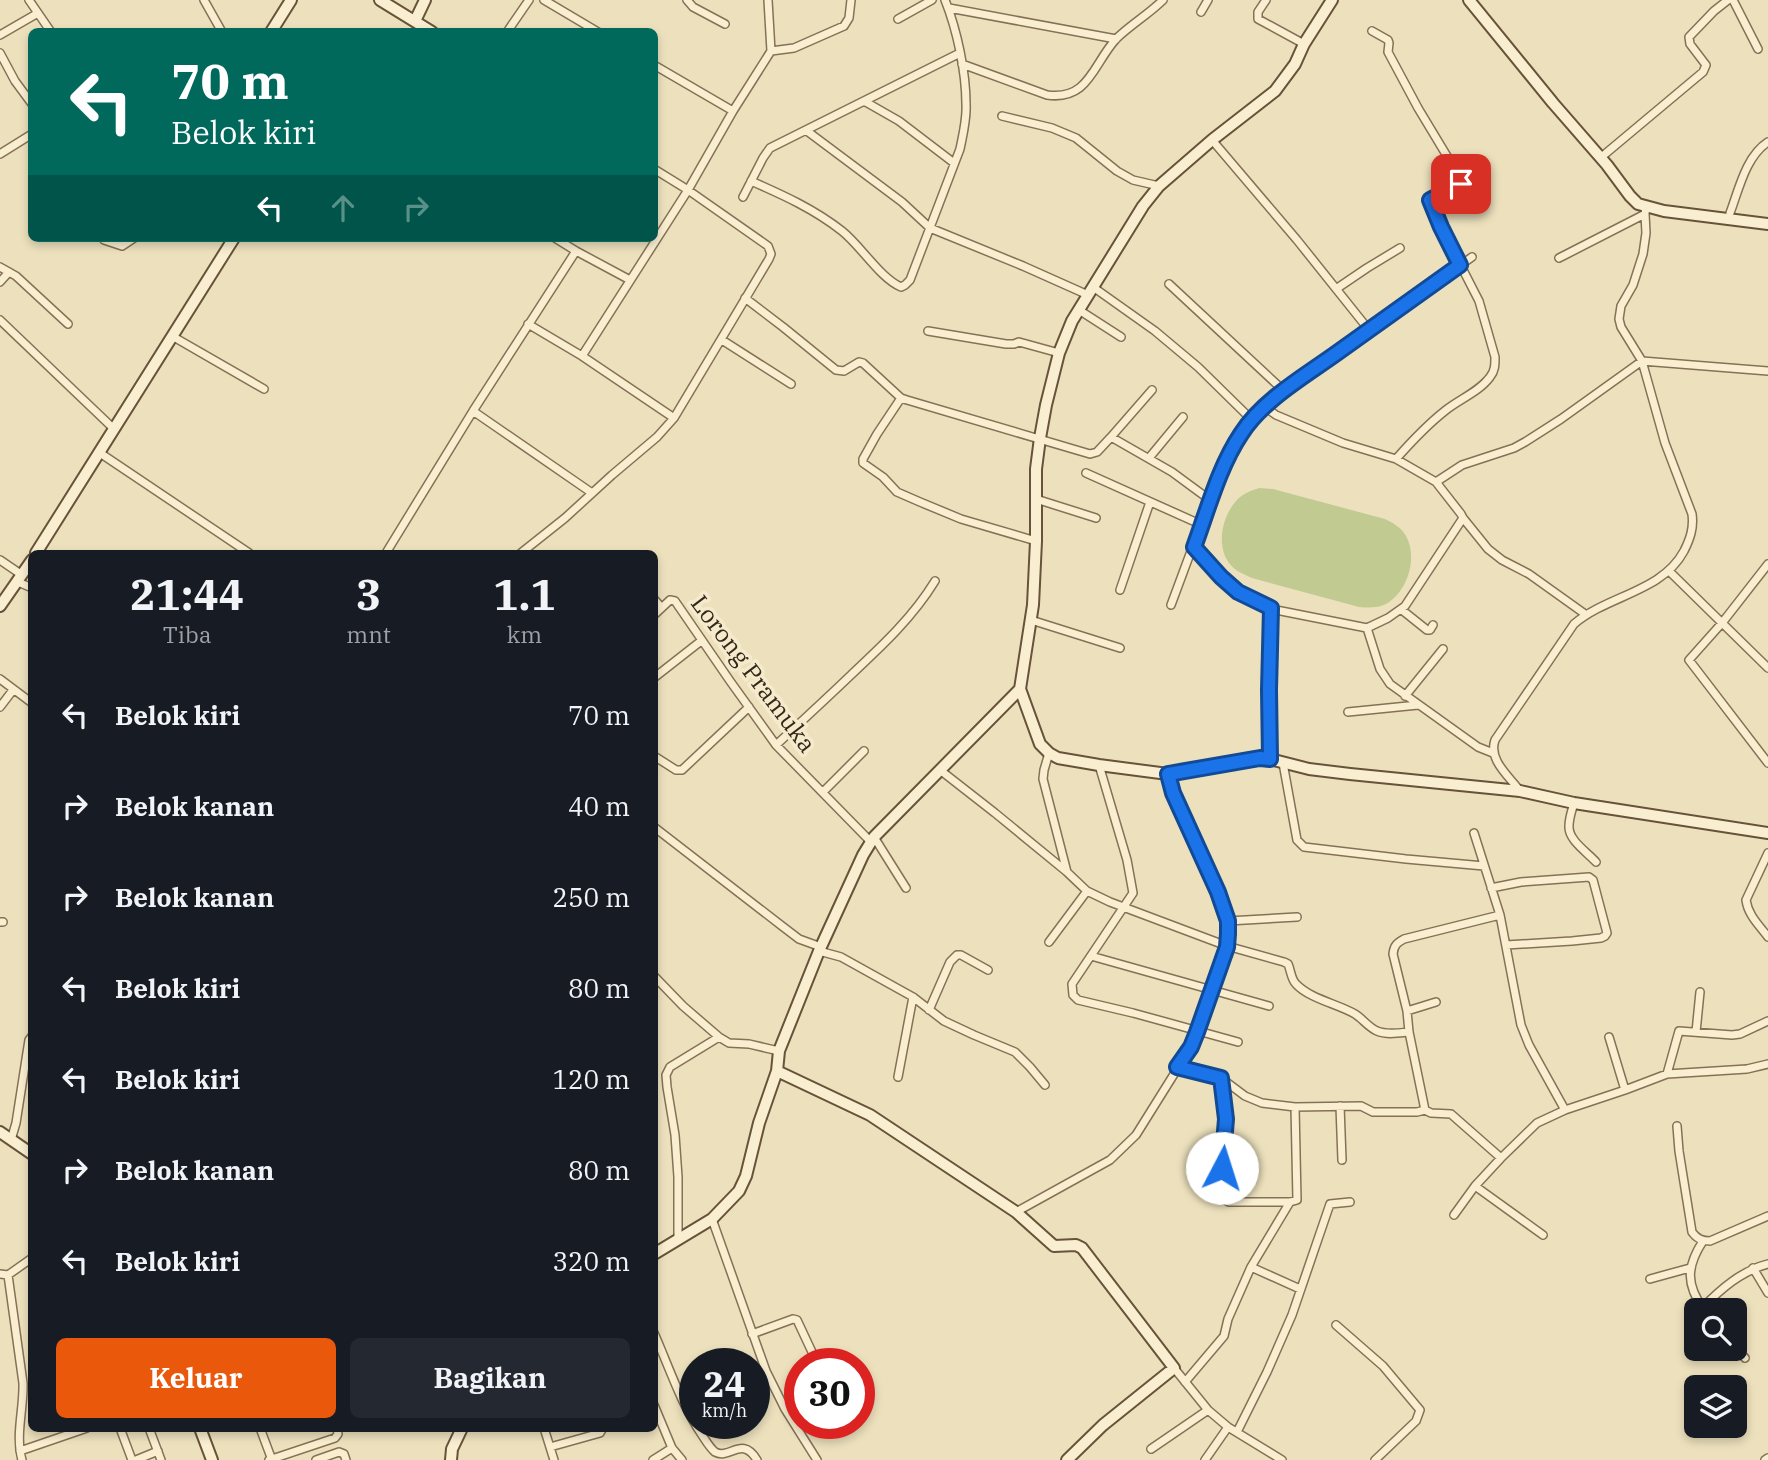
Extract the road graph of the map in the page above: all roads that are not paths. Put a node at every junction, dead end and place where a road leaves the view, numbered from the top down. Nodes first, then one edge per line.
1 (29, 0) edge
2 (204, 0) edge
3 (291, 0) edge
4 (380, 0) edge
5 (425, 0) edge
6 (529, 0) edge
7 (544, 0) edge
8 (687, 0) edge
9 (768, 0) edge
10 (851, 0) edge
11 (932, 0) edge
12 (945, 0) edge
13 (1163, 0) edge
14 (1208, 0) edge
15 (1266, 0) edge
16 (1332, 0) edge
17 (1469, 0) edge
18 (1477, 0) edge
19 (1728, 0) edge
20 (1734, 0) edge
21 (949, 8) junction
22 (1201, 12) dead end
23 (38, 13) junction
24 (898, 19) dead end
25 (415, 21) junction
26 (725, 24) dead end
27 (48, 28) edge
28 (220, 28) edge
29 (274, 28) edge
30 (426, 28) edge
31 (510, 28) edge
32 (591, 28) edge
33 (1372, 31) dead end
34 (0, 35) edge
35 (1116, 39) junction
36 (1304, 44) junction
37 (1758, 49) dead end
38 (771, 51) junction
39 (0, 53) edge
40 (960, 53) junction
41 (962, 64) junction
42 (658, 67) edge
43 (28, 99) edge
44 (864, 101) junction
45 (733, 111) junction
46 (1002, 116) dead end
47 (807, 131) junction
48 (28, 136) edge
49 (1212, 139) junction
50 (1768, 142) edge
51 (0, 154) edge
52 (1608, 160) junction
53 (954, 163) junction
54 (658, 171) edge
55 (751, 181) junction
56 (1159, 186) junction
57 (688, 190) junction
58 (1633, 194) junction
59 (743, 197) dead end
60 (1645, 211) junction
61 (1730, 213) junction
62 (1768, 218) edge
63 (1753, 219) junction
64 (1768, 224) edge
65 (930, 228) junction
66 (658, 237) edge
67 (110, 242) edge
68 (128, 242) edge
69 (231, 242) edge
70 (561, 242) edge
71 (654, 242) edge
72 (1400, 248) dead end
73 (576, 251) junction
74 (1472, 257) dead end
75 (1559, 258) dead end
76 (1460, 265) junction
77 (0, 267) edge
78 (9, 272) junction
79 (630, 280) junction
80 (0, 282) edge
81 (1169, 284) dead end
82 (1336, 289) junction
83 (1090, 291) junction
84 (745, 298) junction
85 (1079, 310) junction
86 (0, 320) edge
87 (68, 324) dead end
88 (528, 324) junction
89 (1369, 330) junction
90 (929, 331) dead end
91 (172, 335) junction
92 (1121, 337) dead end
93 (722, 340) junction
94 (1059, 353) junction
95 (582, 356) junction
96 (1642, 361) junction
97 (1768, 370) edge
98 (791, 384) dead end
99 (264, 389) dead end
100 (1152, 390) dead end
101 (1284, 391) junction
102 (901, 398) junction
103 (1265, 407) junction
104 (473, 411) junction
105 (1184, 417) dead end
106 (674, 418) junction
107 (1252, 420) junction
108 (114, 429) junction
109 (1111, 437) junction
110 (1040, 438) junction
111 (100, 453) junction
112 (1149, 458) junction
113 (1396, 459) junction
114 (1086, 473) dead end
115 (1436, 482) junction
116 (592, 493) junction
117 (1036, 499) junction
118 (1210, 500) junction
119 (1150, 502) junction
120 (1463, 518) junction
121 (1096, 519) dead end
122 (1202, 525) junction
123 (1037, 541) junction
124 (1194, 547) junction
125 (38, 550) edge
126 (245, 550) edge
127 (388, 550) edge
128 (525, 550) edge
129 (0, 560) edge
130 (1768, 564) edge
131 (28, 566) edge
132 (1669, 571) junction
133 (20, 578) junction
134 (935, 581) dead end
135 (28, 585) edge
136 (1120, 590) dead end
137 (658, 603) edge
138 (1171, 605) dead end
139 (0, 606) edge
140 (662, 607) junction
141 (1271, 608) junction
142 (1402, 610) junction
143 (658, 611) edge
144 (1586, 614) junction
145 (1031, 620) junction
146 (1722, 623) junction
147 (1433, 625) dead end
148 (1367, 628) junction
149 (701, 641) junction
150 (1121, 648) dead end
151 (1443, 649) dead end
152 (1768, 668) edge
153 (658, 675) edge
154 (0, 679) edge
155 (1020, 689) junction
156 (13, 690) junction
157 (1405, 696) junction
158 (28, 700) edge
159 (1419, 705) junction
160 (0, 707) edge
161 (749, 707) junction
162 (1348, 712) dead end
163 (776, 745) junction
164 (864, 751) dead end
165 (1765, 752) edge
166 (1049, 753) junction
167 (1493, 753) junction
168 (658, 759) edge
169 (1270, 759) junction
170 (1283, 763) junction
171 (1768, 763) edge
172 (1099, 765) junction
173 (940, 770) junction
174 (1168, 774) junction
175 (1520, 791) junction
176 (823, 792) junction
177 (1574, 803) junction
178 (658, 833) edge
179 (1474, 833) dead end
180 (1768, 834) edge
181 (873, 839) junction
182 (1768, 853) edge
183 (1596, 862) dead end
184 (1484, 866) junction
185 (1067, 872) junction
186 (905, 888) dead end
187 (1491, 888) junction
188 (1087, 891) junction
189 (1124, 907) junction
190 (1500, 915) junction
191 (1297, 917) dead end
192 (1228, 921) junction
193 (1768, 937) edge
194 (1049, 942) dead end
195 (1506, 945) junction
196 (1227, 947) junction
197 (820, 949) junction
198 (1091, 956) junction
199 (988, 970) dead end
200 (658, 980) edge
201 (1212, 990) junction
202 (1700, 992) dead end
203 (912, 997) junction
204 (1436, 1002) dead end
205 (1269, 1006) dead end
206 (929, 1010) junction
207 (1407, 1011) junction
208 (1768, 1021) edge
209 (1197, 1032) junction
210 (1409, 1032) junction
211 (1696, 1032) junction
212 (719, 1037) junction
213 (1609, 1037) dead end
214 (1238, 1042) dead end
215 (28, 1046) edge
216 (779, 1051) junction
217 (1768, 1064) edge
218 (1177, 1067) junction
219 (777, 1071) junction
220 (1667, 1074) junction
221 (898, 1077) dead end
222 (1221, 1078) junction
223 (1045, 1085) dead end
224 (1626, 1090) junction
225 (1340, 1106) junction
226 (1295, 1107) junction
227 (1425, 1110) junction
228 (1564, 1110) junction
229 (1677, 1126) dead end
230 (0, 1132) edge
231 (11, 1140) junction
232 (28, 1151) edge
233 (1501, 1158) junction
234 (1342, 1160) dead end
235 (1475, 1185) junction
236 (1290, 1202) junction
237 (1350, 1202) dead end
238 (1016, 1212) junction
239 (1454, 1215) dead end
240 (1768, 1216) edge
241 (712, 1219) junction
242 (1543, 1236) dead end
243 (678, 1240) junction
244 (1703, 1241) junction
245 (658, 1252) edge
246 (28, 1260) edge
247 (1768, 1264) edge
248 (1251, 1267) junction
249 (1690, 1268) junction
250 (1753, 1268) junction
251 (4, 1274) edge
252 (1650, 1279) dead end
253 (1300, 1289) junction
254 (1768, 1293) edge
255 (1696, 1298) edge
256 (1713, 1298) edge
257 (1336, 1325) dead end
258 (752, 1334) junction
259 (658, 1342) edge
260 (810, 1348) edge
261 (1174, 1368) junction
262 (1185, 1382) junction
263 (28, 1398) edge
264 (1208, 1410) junction
265 (658, 1415) edge
266 (1228, 1427) junction
267 (78, 1432) edge
268 (122, 1432) edge
269 (151, 1432) edge
270 (202, 1432) edge
271 (261, 1432) edge
272 (338, 1432) edge
273 (460, 1432) edge
274 (545, 1432) edge
275 (601, 1432) edge
276 (1237, 1432) junction
277 (550, 1447) junction
278 (672, 1448) junction
279 (1151, 1449) dead end
280 (158, 1451) junction
281 (21, 1456) edge
282 (134, 1460) edge
283 (161, 1460) edge
284 (212, 1460) edge
285 (270, 1460) edge
286 (316, 1460) edge
287 (346, 1460) edge
288 (451, 1460) edge
289 (554, 1460) edge
290 (653, 1460) edge
291 (682, 1460) edge
292 (757, 1460) edge
293 (817, 1460) edge
294 (1068, 1460) edge
295 (1205, 1460) edge
296 (1282, 1460) edge
297 (1375, 1460) edge

1 - 23 street
2 - 28 street
3 - 29 street
4 - 25 street
5 - 25 street
6 - 31 street
7 - 32 street
8 - 26 street
9 - 38 street
10 - 38 street
11 - 24 street
12 - 21 street
13 - 35 street
14 - 22 street
15 - 36 street
16 - 36 street
17 - 52 street
18 - 52 street
19 - 52 street
20 - 37 street
21 - 35 street
21 - 40 street
23 - 27 street
23 - 34 street
25 - 30 street
33 - 76 street
35 - 41 street
36 - 49 street
38 - 45 street
39 - 43 street
40 - 41 street
40 - 44 street
41 - 53 street
42 - 45 street
44 - 47 street
44 - 53 street
45 - 57 street
46 - 56 street
47 - 55 street
47 - 65 street
48 - 51 street
49 - 56 street
49 - 82 street
50 - 61 street
52 - 58 street
53 - 65 street
54 - 57 street
55 - 59 street
55 - 65 street
56 - 83 street
57 - 66 street
57 - 84 street
58 - 60 street
58 - 61 street
60 - 63 street
60 - 75 street
60 - 96 street
61 - 63 street
62 - 63 street
63 - 64 street
65 - 83 street
67 - 68 street
69 - 91 street
70 - 73 street
71 - 79 street
72 - 82 street
73 - 79 street
73 - 88 street
74 - 76 street
76 - 89 street
76 - 113 street
77 - 78 street
78 - 80 street
78 - 87 street
79 - 95 street
81 - 101 street
82 - 89 street
83 - 85 street
83 - 107 street
84 - 93 street
84 - 102 street
85 - 92 street
85 - 94 street
86 - 108 street
88 - 95 street
88 - 104 street
89 - 101 street
90 - 94 street
91 - 99 street
91 - 108 street
93 - 98 street
93 - 106 street
94 - 110 street
95 - 106 street
96 - 97 street
96 - 115 street
96 - 132 street
100 - 109 street
101 - 103 street
102 - 110 street
102 - 123 street
103 - 107 street
103 - 113 street
104 - 116 street
104 - 127 street
105 - 112 street
106 - 116 street
107 - 118 street
108 - 111 street
109 - 110 street
109 - 112 street
110 - 117 street
111 - 125 street
111 - 126 street
112 - 118 street
113 - 115 street
114 - 119 street
115 - 120 street
116 - 128 street
117 - 121 street
117 - 123 street
118 - 122 street
119 - 122 street
119 - 136 street
120 - 142 street
120 - 144 street
122 - 124 street
123 - 145 street
124 - 138 street
124 - 141 street
129 - 133 street
130 - 146 street
131 - 133 street
132 - 144 street
132 - 146 street
133 - 135 street
133 - 139 street
134 - 163 street
137 - 140 street
140 - 143 street
140 - 149 street, Lorong Pramuka
141 - 148 street
141 - 169 street
142 - 147 street
142 - 148 street
144 - 167 street
145 - 150 street
145 - 155 street
146 - 152 street
146 - 165 street
148 - 157 street
149 - 153 street
149 - 161 street, Lorong Pramuka
151 - 157 street
154 - 156 street
155 - 166 street
155 - 173 street
156 - 158 street
156 - 160 street
157 - 159 street
159 - 162 street
159 - 167 street
161 - 163 street, Lorong Pramuka
161 - 168 street
163 - 176 street, Lorong Pramuka
164 - 176 street
165 - 171 street
166 - 172 street
166 - 185 street
167 - 175 street
169 - 170 street
169 - 174 street
170 - 175 street
170 - 184 street
172 - 174 street
172 - 189 street
173 - 181 street
173 - 185 street
174 - 192 street
175 - 177 street
176 - 181 street, Lorong Pramuka
177 - 180 street
177 - 183 street
178 - 197 street
179 - 184 street
181 - 186 street, Lorong Pramuka
181 - 197 street
182 - 193 street
184 - 187 street
185 - 188 street
187 - 190 street
187 - 195 street
188 - 189 street
188 - 194 street
189 - 196 street
189 - 198 street
190 - 195 street
190 - 207 street
191 - 192 street
192 - 196 street
195 - 228 street
196 - 201 street
196 - 210 street
197 - 203 street
197 - 216 street
198 - 201 street
198 - 209 street
199 - 206 street
200 - 212 street
201 - 205 street
201 - 209 street
202 - 211 street
203 - 206 street
203 - 221 street
204 - 207 street
206 - 223 street
207 - 210 street
208 - 211 street
209 - 214 street
209 - 218 street
210 - 227 street
211 - 220 street
212 - 216 street
212 - 243 street
213 - 224 street
215 - 231 street
216 - 219 street
217 - 220 street
218 - 222 street
218 - 238 street
219 - 238 street
219 - 241 street
220 - 224 street
222 - 226 street
222 - 236 street
224 - 228 street
225 - 226 street
225 - 227 street
225 - 234 street
226 - 236 street
227 - 233 street
228 - 233 street
229 - 244 street
230 - 231 street
231 - 232 street
233 - 235 street
235 - 239 street
235 - 242 street
236 - 248 street
237 - 253 street
238 - 261 street
240 - 244 street
241 - 243 street
241 - 258 street
243 - 245 street
244 - 249 street
246 - 251 street
247 - 250 street
248 - 253 street
248 - 262 street
249 - 252 street
249 - 255 street
250 - 254 street
250 - 256 street
251 - 263 street
253 - 276 street
257 - 297 street
258 - 260 street
258 - 293 street
259 - 292 street
261 - 262 street
261 - 294 street
262 - 264 street
263 - 281 street
264 - 266 street
264 - 279 street
265 - 278 street
266 - 276 street
266 - 295 street
267 - 281 street
268 - 282 street
269 - 280 street
270 - 284 street
271 - 285 street
272 - 285 street
273 - 288 street
274 - 277 street
275 - 277 street
276 - 296 street
277 - 289 street
278 - 290 street
278 - 291 street
280 - 282 street
280 - 283 street
286 - 287 street

